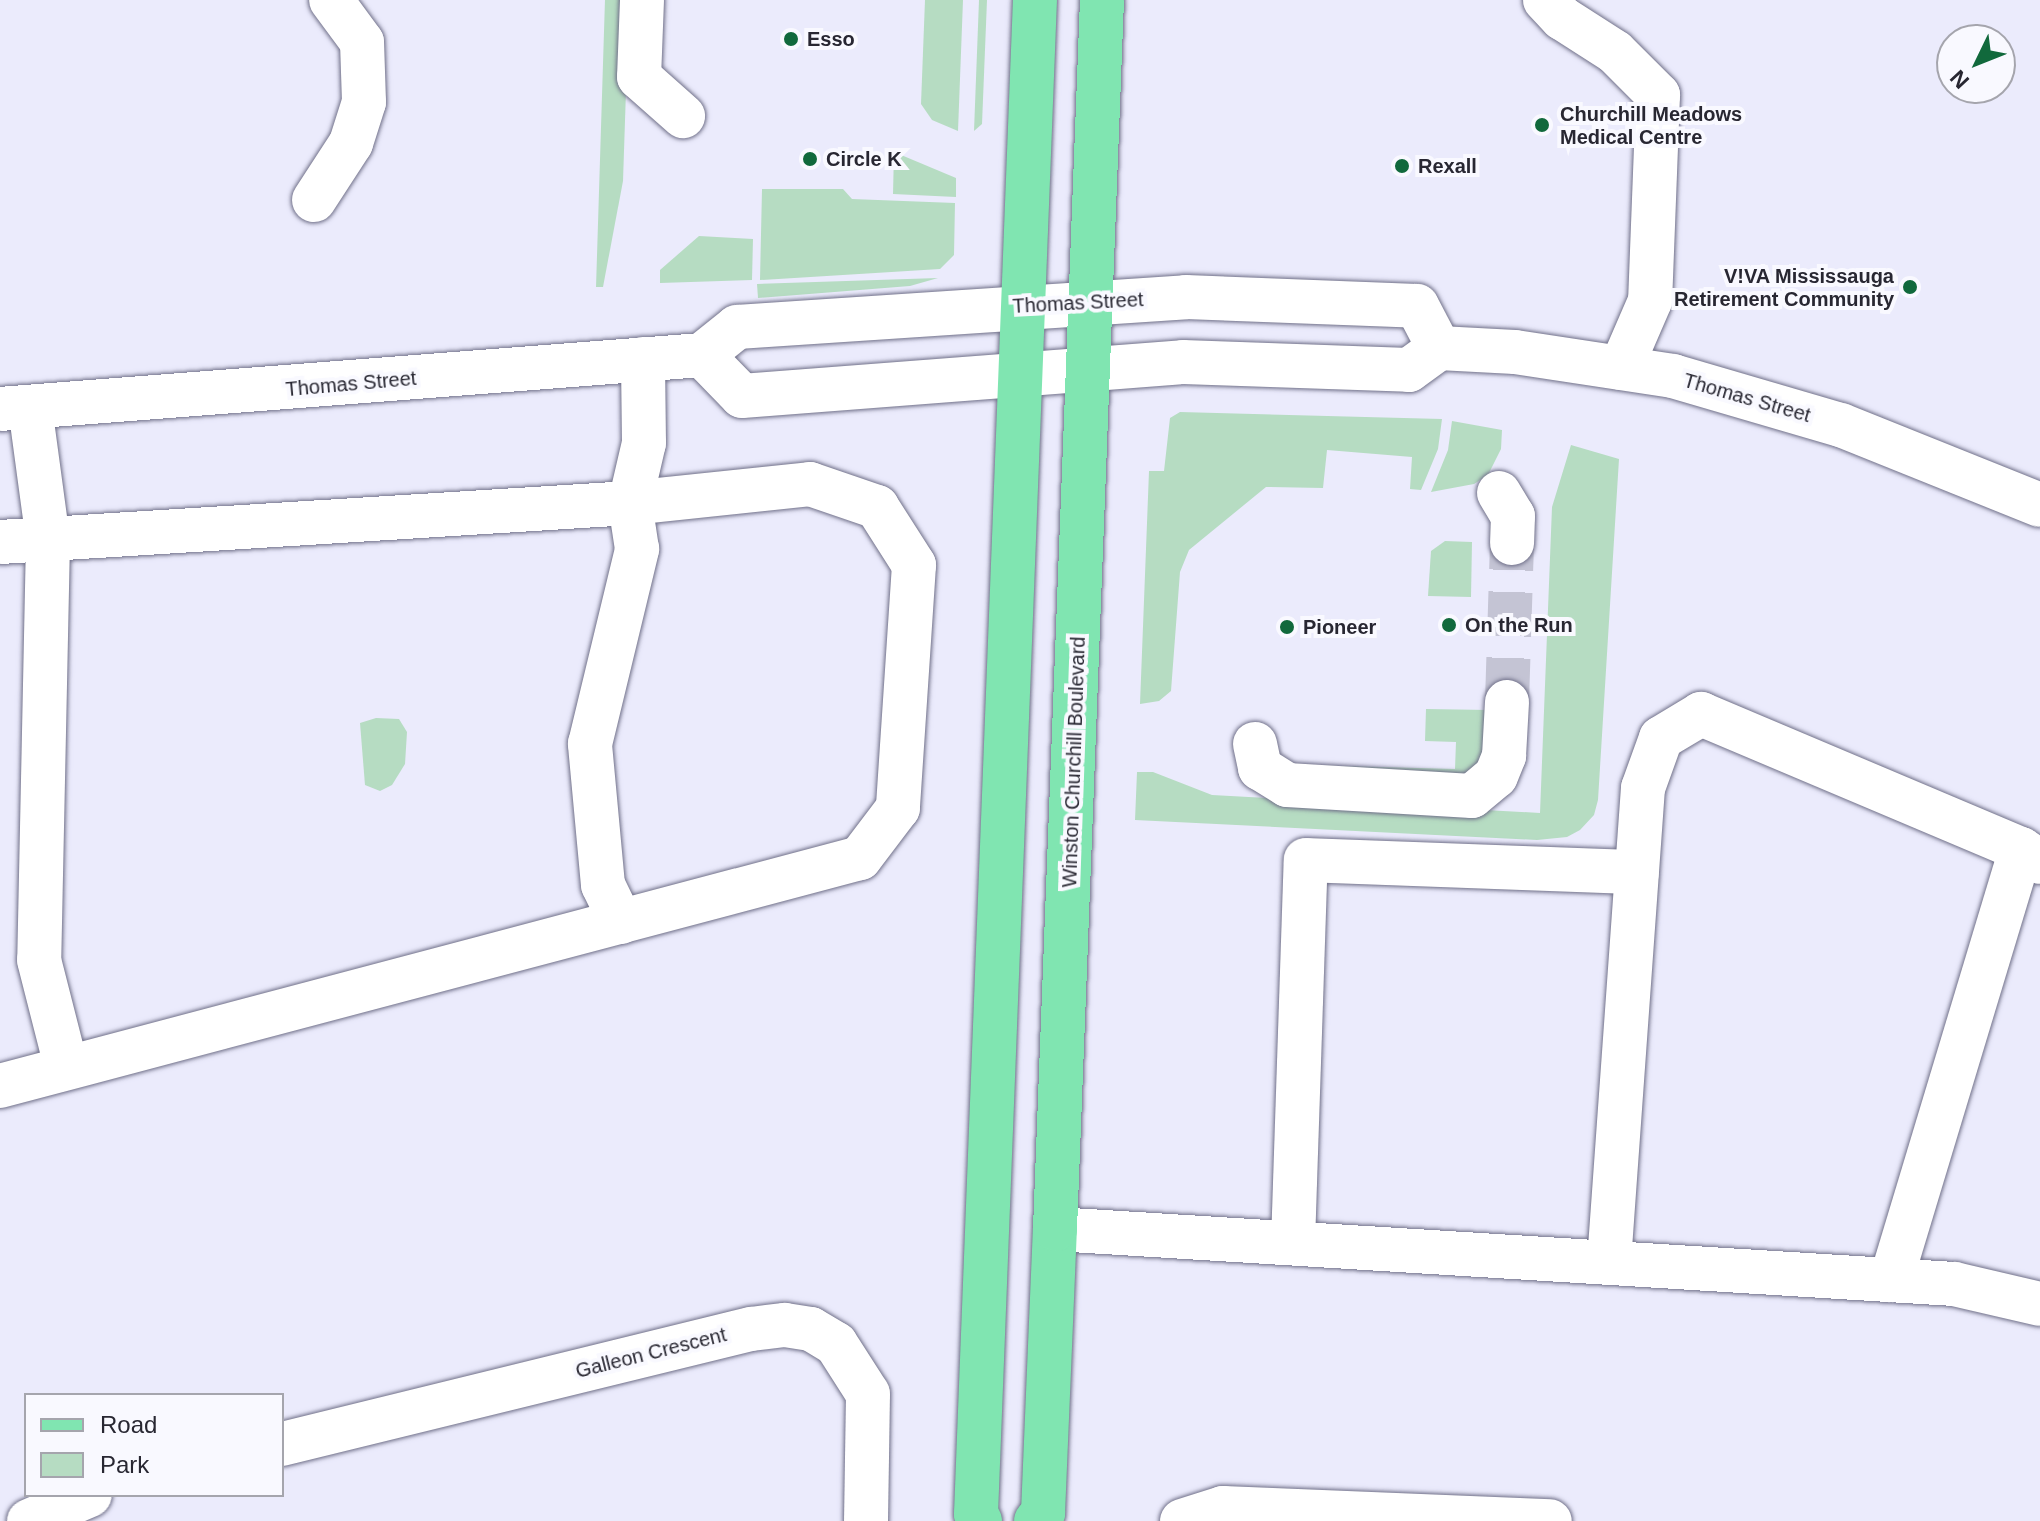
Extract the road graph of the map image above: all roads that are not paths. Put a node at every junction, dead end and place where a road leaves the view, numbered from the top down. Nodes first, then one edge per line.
1 (331, 0) edge
2 (642, 0) edge
3 (1035, 0) edge
4 (1102, 0) edge
5 (1545, 0) edge
6 (683, 116) dead end
7 (314, 200) dead end
8 (1091, 303) junction
9 (1023, 307) junction
10 (1439, 348) junction
11 (702, 355) junction
12 (643, 359) junction
13 (1621, 368) junction
14 (1088, 369) junction
15 (1020, 374) junction
16 (15, 408) edge
17 (1499, 493) dead end
18 (630, 503) junction
19 (2040, 505) edge
20 (48, 541) junction
21 (0, 542) edge
22 (1512, 543) tunnel mouth
23 (1507, 702) tunnel mouth
24 (1255, 744) dead end
25 (2031, 856) edge
26 (1637, 872) junction
27 (621, 922) junction
28 (66, 1066) junction
29 (0, 1086) edge
30 (1055, 1229) junction
31 (1293, 1243) junction
32 (1609, 1262) junction
33 (1891, 1280) junction
34 (2040, 1304) edge
35 (284, 1444) edge
36 (85, 1497) edge
37 (29, 1521) edge
38 (866, 1521) edge
39 (980, 1521) edge
40 (1036, 1521) edge
41 (1182, 1521) edge
42 (1550, 1521) edge

1 - 7 street
2 - 6 street
3 - 9 main road
4 - 8 main road, Winston Churchill Boulevard
5 - 13 street
8 - 9 street, Thomas Street
8 - 10 street, Thomas Street
8 - 14 main road, Winston Churchill Boulevard
9 - 11 street, Thomas Street
9 - 15 main road
10 - 13 street, Thomas Street
10 - 14 street
11 - 12 street, Thomas Street
11 - 15 street
12 - 16 street, Thomas Street
12 - 18 street
13 - 19 street, Thomas Street
14 - 15 street
14 - 30 main road, Winston Churchill Boulevard
15 - 39 main road
16 - 20 street
17 - 22 street
18 - 20 street
18 - 27 street
18 - 27 street
20 - 21 street
20 - 28 street
23 - 24 street
25 - 26 street
25 - 33 street
26 - 31 street
26 - 32 street
27 - 28 street
28 - 29 street
30 - 31 street
30 - 40 main road, Winston Churchill Boulevard
31 - 32 street
32 - 33 street
33 - 34 street
35 - 38 street, Galleon Crescent
36 - 37 street
41 - 42 street

